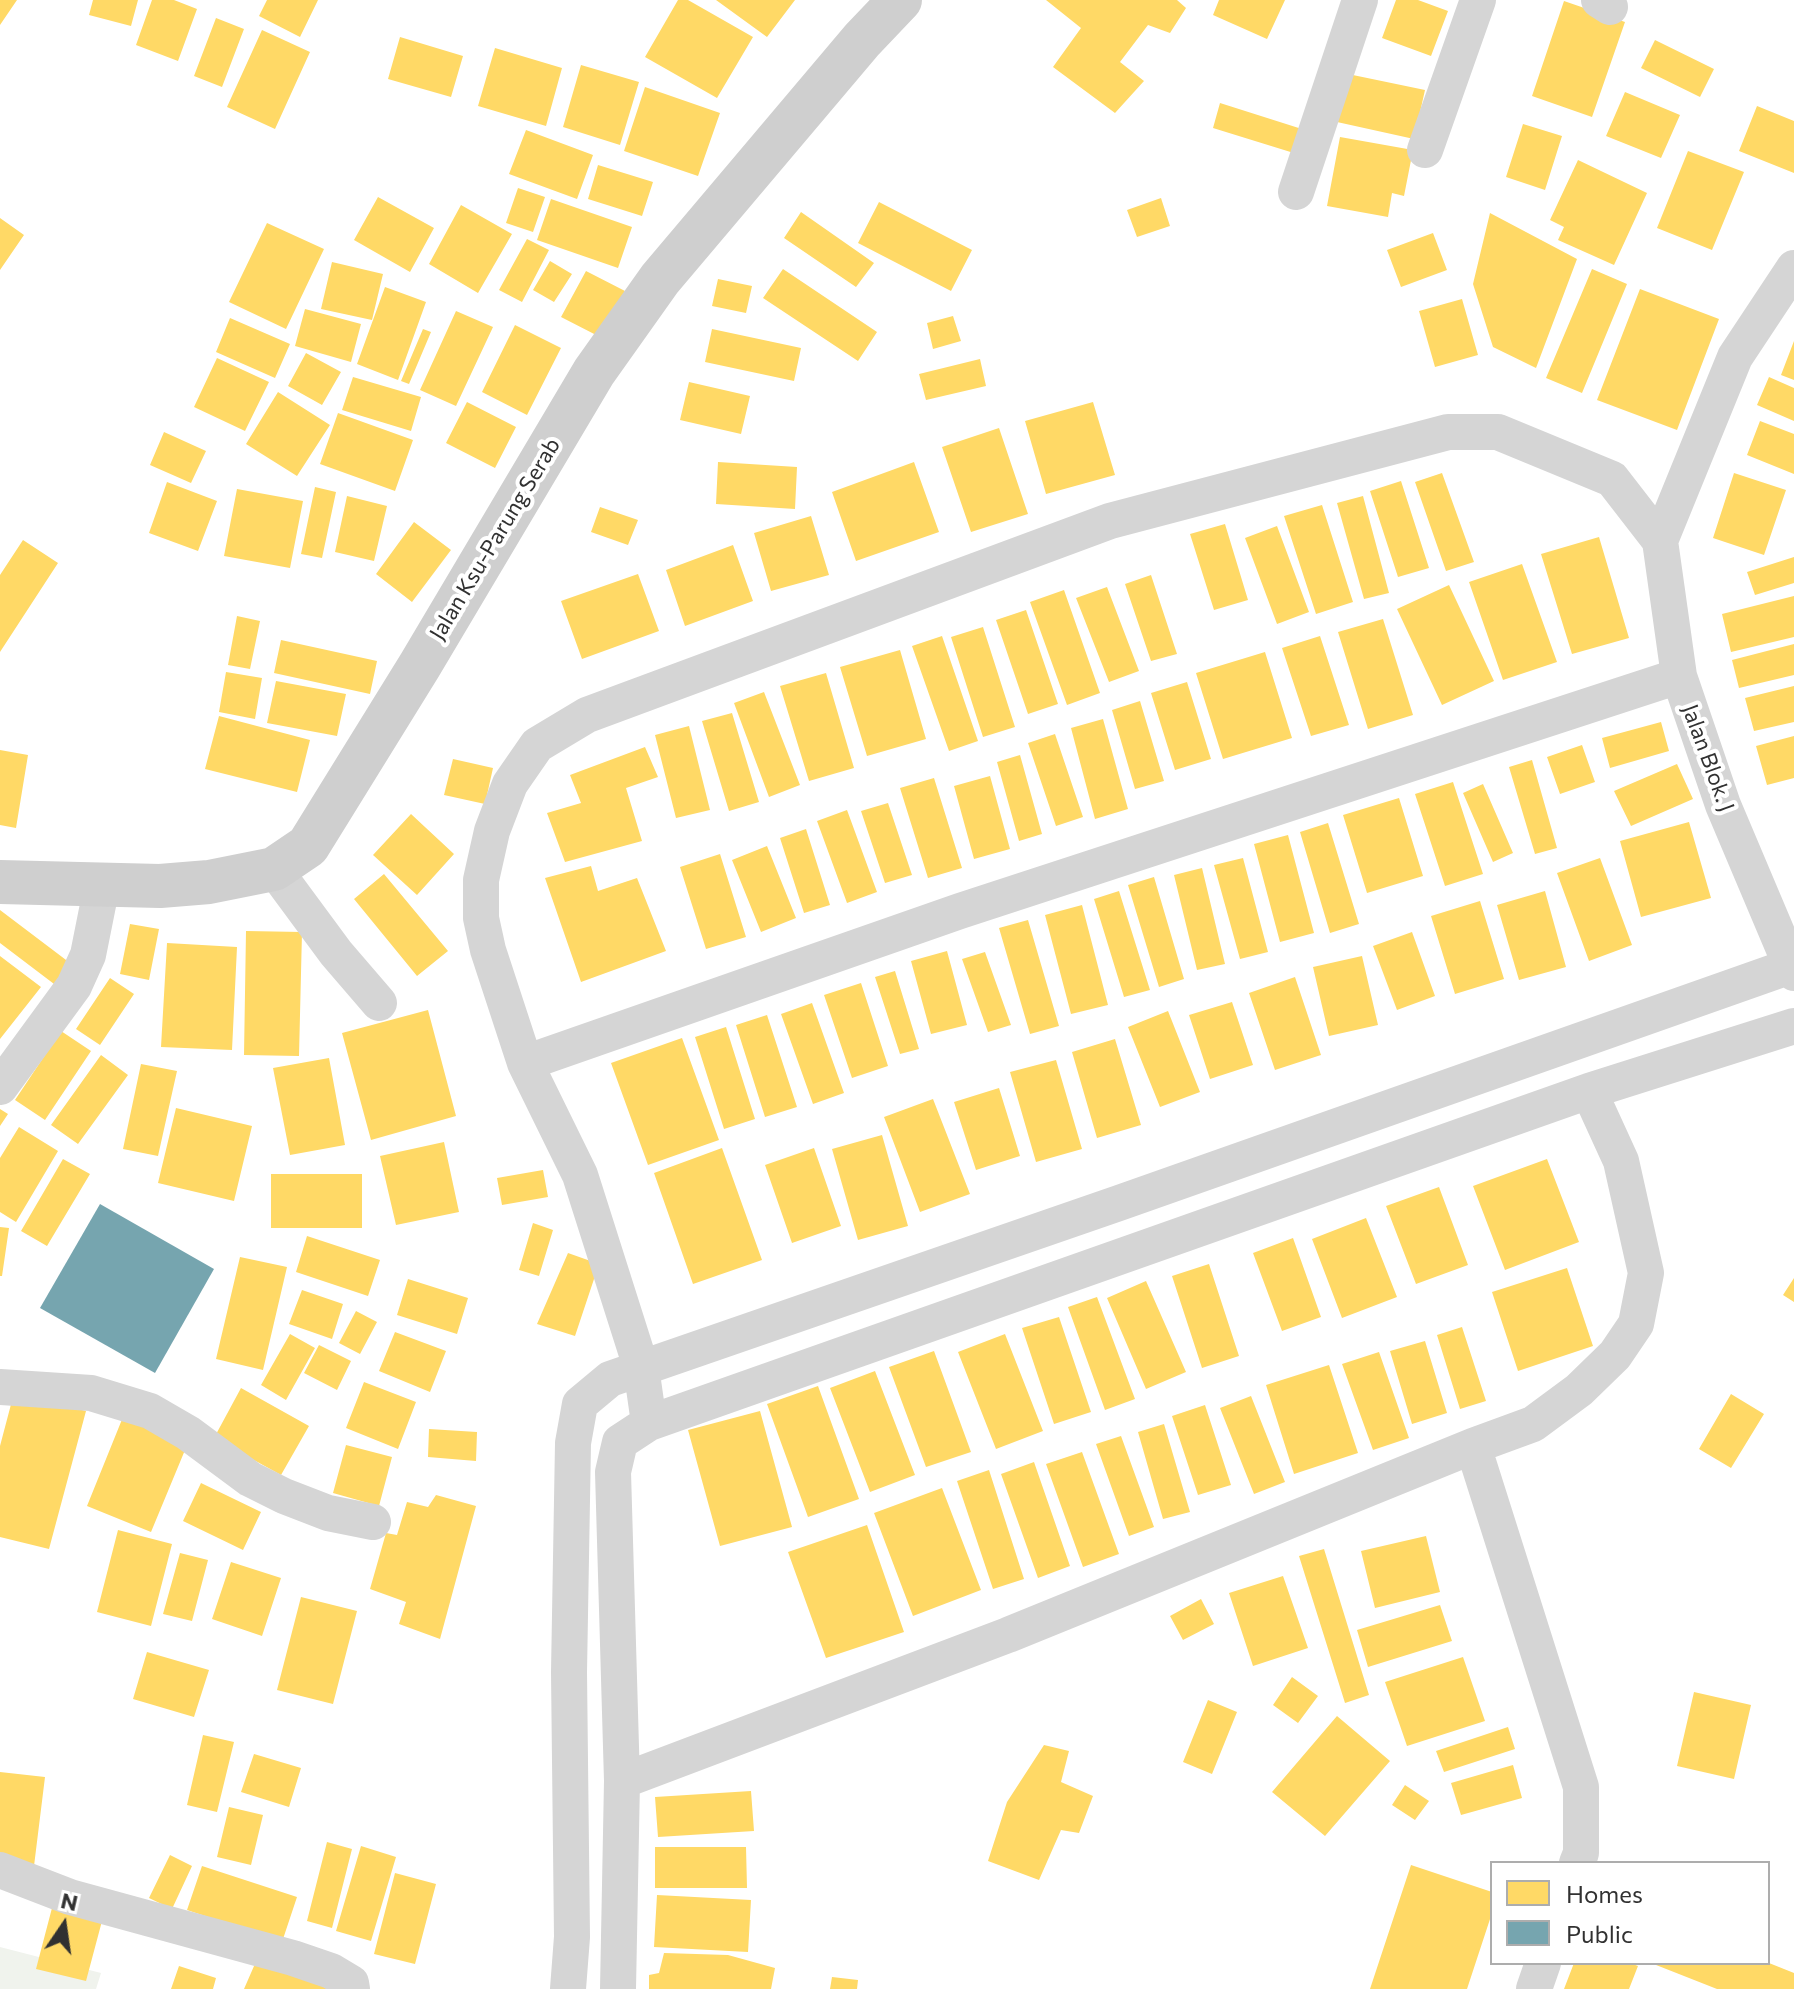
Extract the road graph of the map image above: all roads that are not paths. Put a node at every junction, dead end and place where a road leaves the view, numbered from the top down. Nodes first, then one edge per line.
1 (900, 0) edge
2 (1360, 0) edge
3 (1478, 0) edge
4 (1425, 150) dead end
5 (1296, 192) dead end
6 (1794, 268) edge
7 (1660, 541) junction
8 (1679, 676) junction
9 (274, 869) junction
10 (0, 882) edge
11 (102, 885) junction
12 (1793, 968) edge
13 (379, 1003) dead end
14 (1794, 1026) edge
15 (525, 1063) junction
16 (0, 1087) edge
17 (1589, 1091) junction
18 (641, 1367) junction
19 (0, 1387) edge
20 (649, 1423) junction
21 (573, 1443) junction
22 (1473, 1446) junction
23 (613, 1472) junction
24 (373, 1522) dead end
25 (622, 1781) junction
26 (1578, 1861) edge
27 (0, 1870) edge
28 (1542, 1965) edge
29 (352, 1989) edge
30 (568, 1989) edge
31 (618, 1989) edge
32 (1534, 1989) edge

1 - 9 street, Jalan Ksu-Parung Serab
2 - 5 street
3 - 4 street
6 - 7 street
7 - 8 street, Jalan Blok. J
7 - 15 street
8 - 12 street, Jalan Blok. J
8 - 15 street
9 - 11 street, Jalan Ksu-Parung Serab
9 - 13 street
10 - 11 street, Jalan Ksu-Parung Serab
11 - 16 street
12 - 18 street
14 - 17 street
15 - 18 street
17 - 20 street
17 - 22 street
18 - 20 street
18 - 21 street
19 - 24 street
20 - 23 street
21 - 23 street
21 - 30 street
22 - 25 street
22 - 26 street
23 - 25 street
25 - 31 street
27 - 29 street
28 - 32 street

